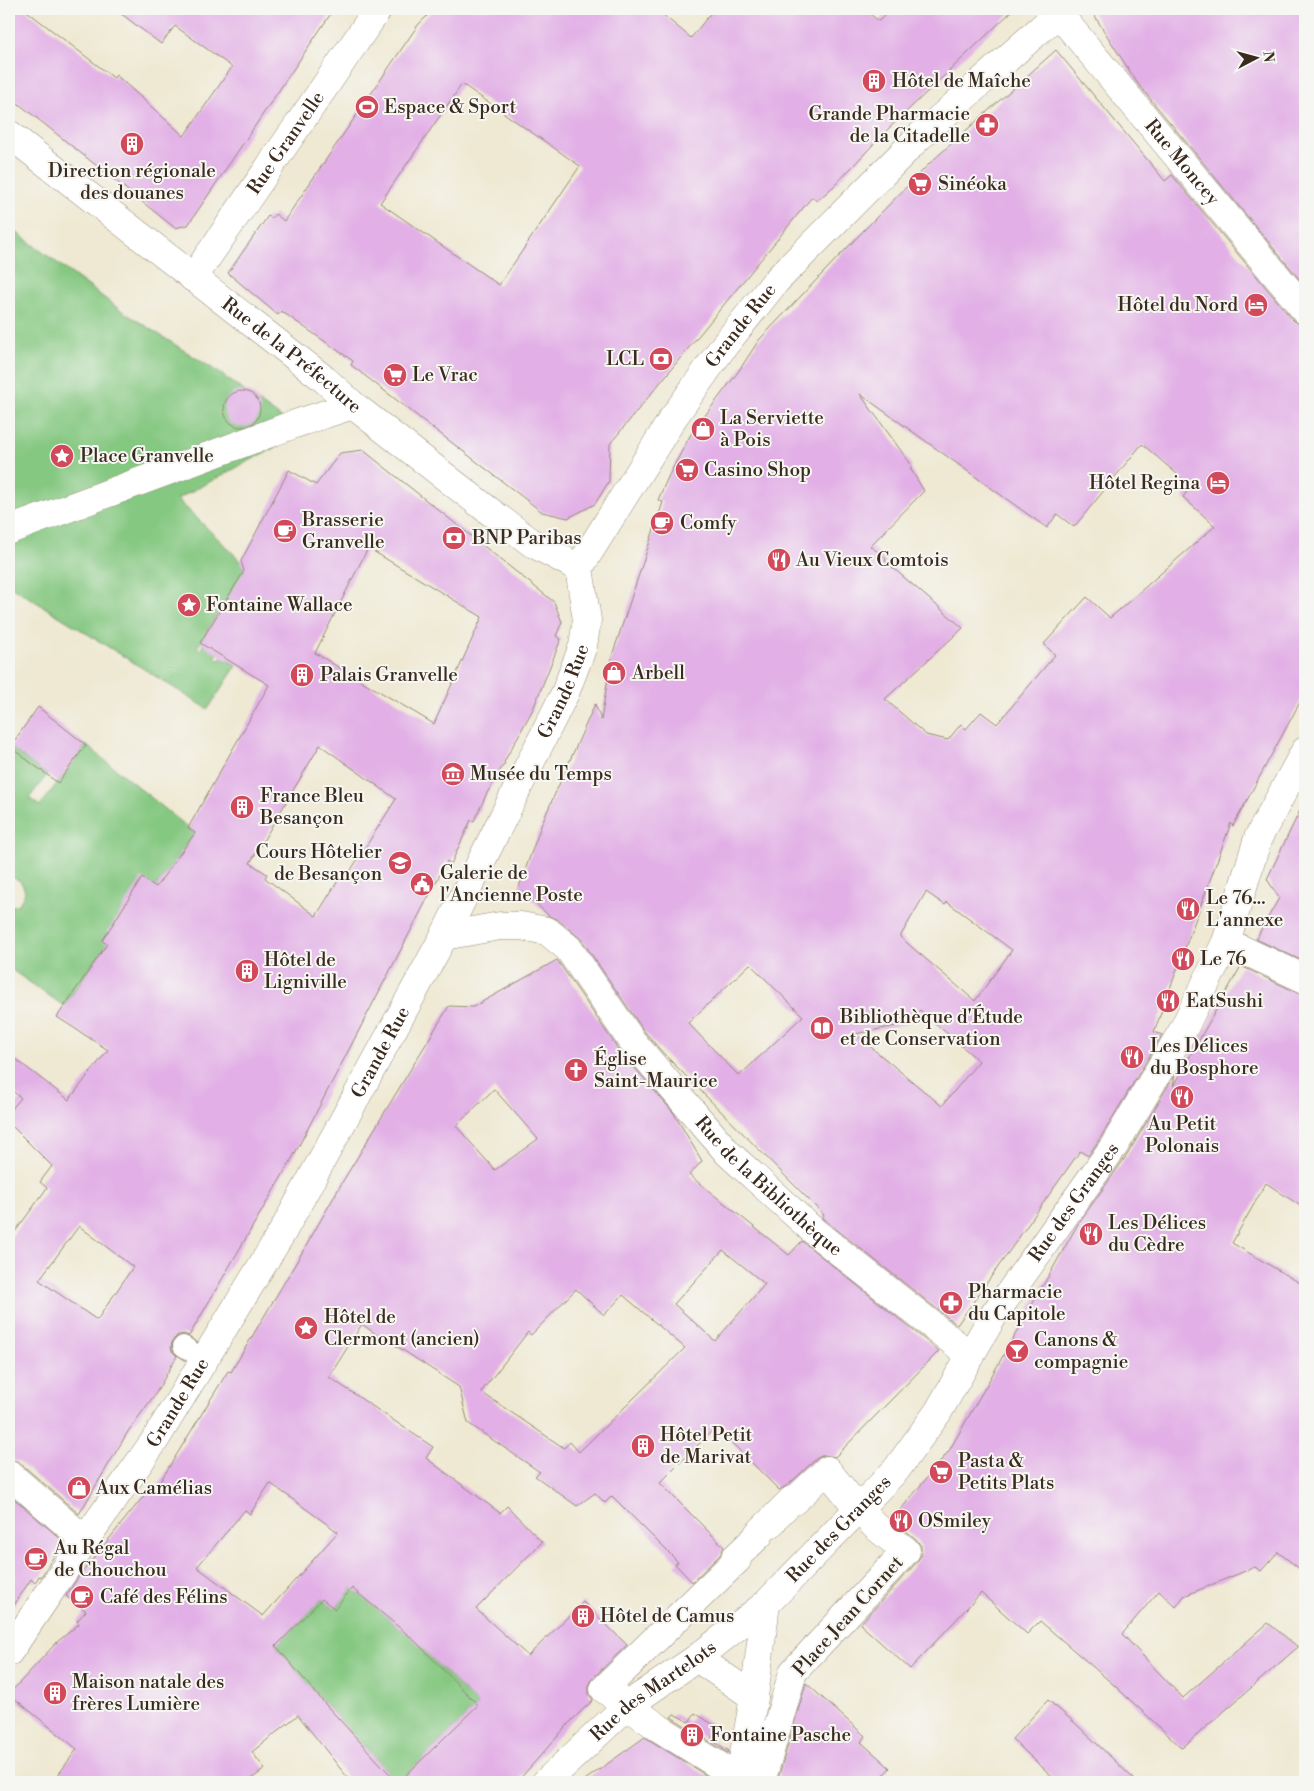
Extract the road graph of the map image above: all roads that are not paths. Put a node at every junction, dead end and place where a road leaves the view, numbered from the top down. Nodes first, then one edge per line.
1 (378, 9) edge
2 (1061, 11) edge
3 (9, 134) edge
4 (193, 278) junction
5 (1305, 310) edge
6 (353, 405) junction
7 (9, 530) edge
8 (579, 568) junction
9 (1305, 751) edge
10 (444, 936) junction
11 (1226, 942) junction
12 (1305, 979) edge
13 (971, 1356) junction
14 (9, 1474) edge
15 (859, 1510) junction
16 (85, 1540) junction
17 (766, 1604) junction
18 (9, 1652) edge
19 (697, 1658) junction
20 (754, 1697) junction
21 (628, 1705) junction
22 (739, 1777) edge
23 (546, 1782) edge

1 - 4 street, Rue Granvelle
2 - 5 street, Rue Moncey
2 - 8 street, Grande Rue
3 - 4 street, Rue de la Préfecture
4 - 6 street, Rue de la Préfecture
6 - 7 street
6 - 8 street, Rue de la Préfecture
8 - 10 street, Grande Rue
9 - 11 street, Rue des Granges
10 - 13 street, Rue de la Bibliothèque
10 - 16 street, Grande Rue
11 - 12 street
11 - 13 street, Rue des Granges
13 - 15 street, Rue des Granges
14 - 16 street
15 - 17 street, Rue des Granges
15 - 21 street, Place Jean Cornet
15 - 22 street, Place Jean Cornet
16 - 18 street, Grande Rue
17 - 19 street, Rue des Martelots
17 - 20 street
19 - 20 street
19 - 21 street, Rue des Martelots
20 - 22 street
21 - 22 street, Place Jean Cornet
21 - 23 street, Rue des Martelots

